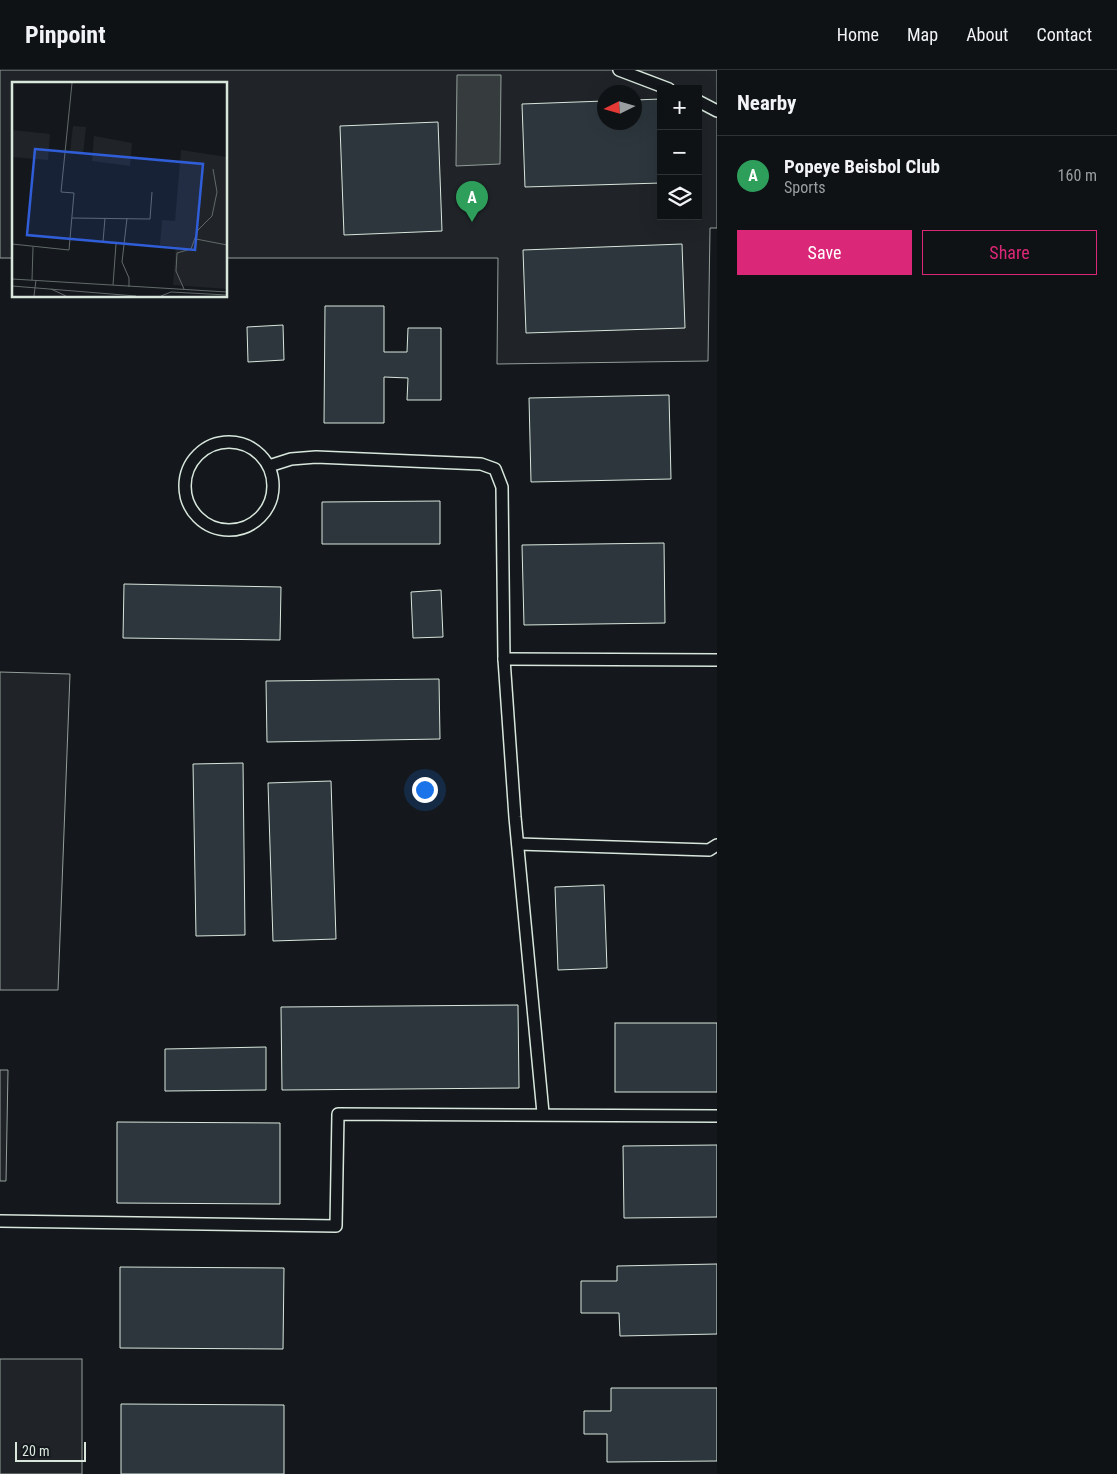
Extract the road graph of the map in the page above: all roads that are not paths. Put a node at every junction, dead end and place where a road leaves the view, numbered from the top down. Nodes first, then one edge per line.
1 (624, 71) edge
2 (659, 85) edge
3 (702, 103) edge
4 (717, 111) edge
5 (269, 466) junction
6 (504, 658) junction
7 (717, 660) edge
8 (518, 844) junction
9 (717, 845) edge
10 (543, 1114) junction
11 (717, 1116) edge
12 (0, 1221) edge

1 - 2 lane
3 - 4 lane
5 - 5 lane
5 - 6 lane
6 - 7 lane
6 - 8 lane
8 - 9 lane
8 - 10 lane
10 - 11 lane
10 - 12 lane

